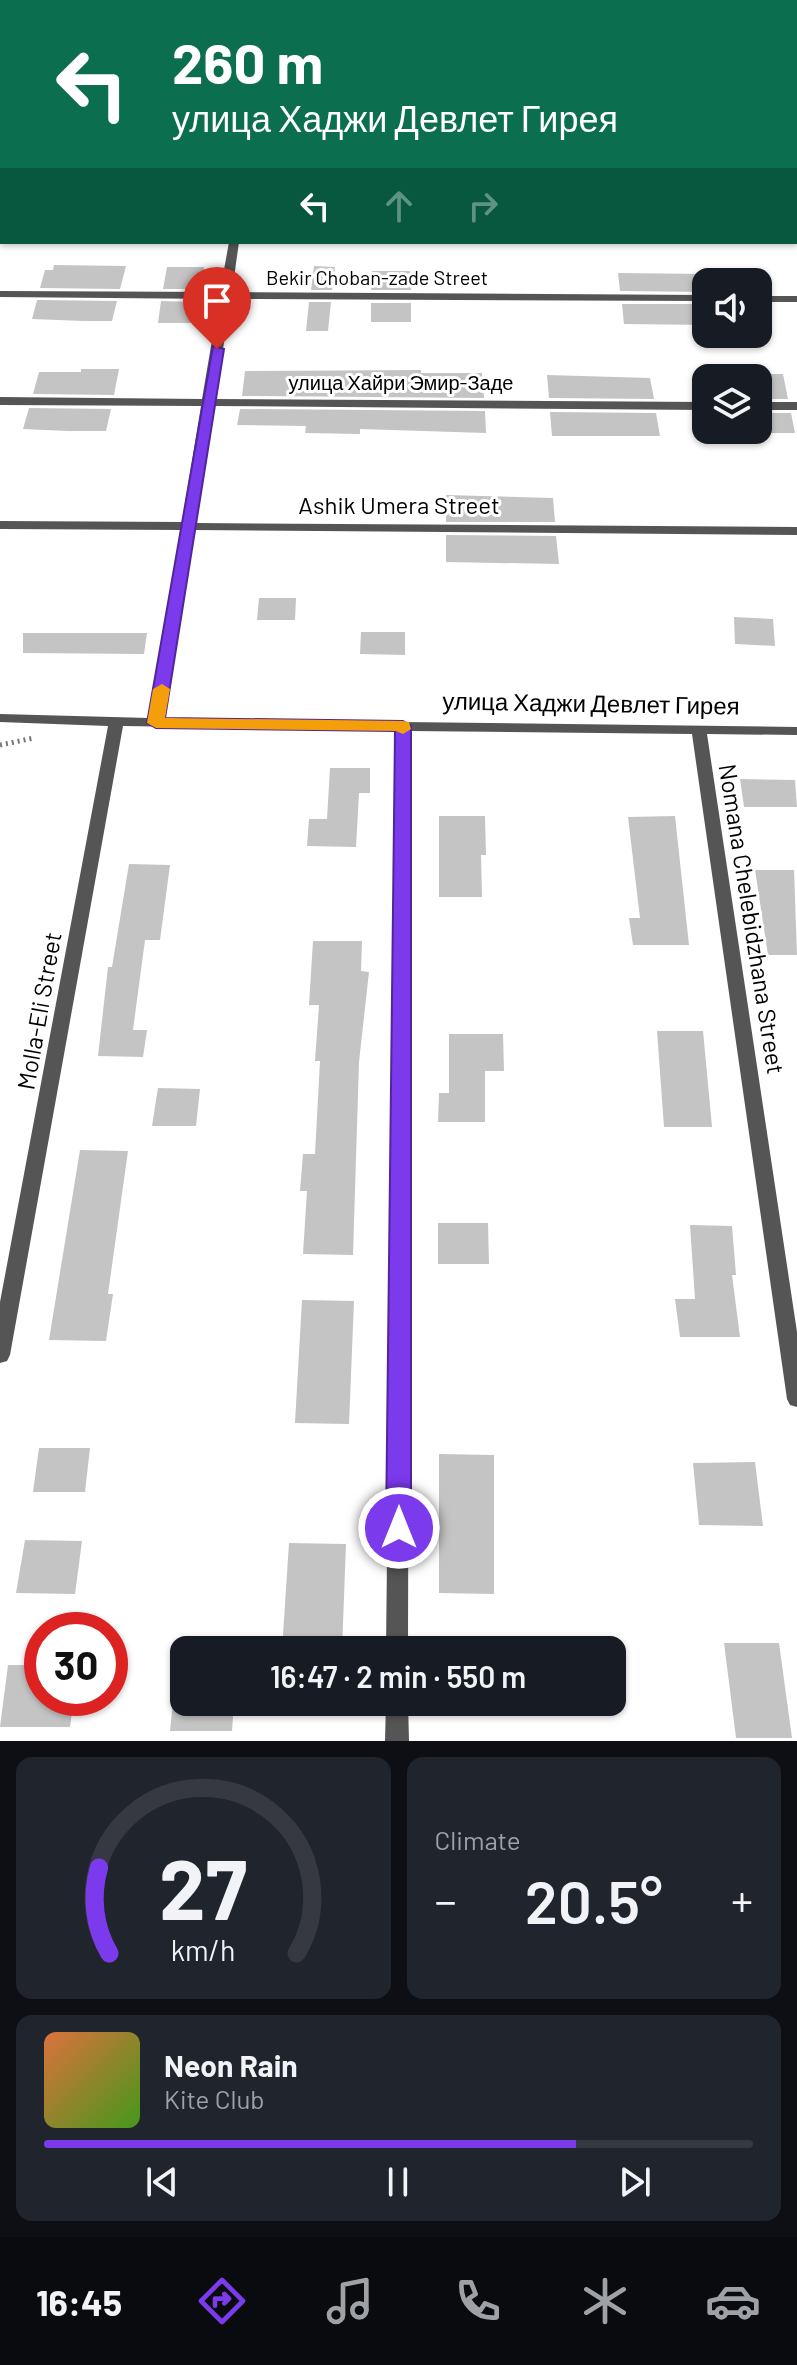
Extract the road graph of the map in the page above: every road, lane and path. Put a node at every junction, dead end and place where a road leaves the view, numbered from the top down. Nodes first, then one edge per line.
1 (234, 244) edge
2 (0, 294) edge
3 (225, 295) junction
4 (692, 298) edge
5 (772, 299) edge
6 (797, 299) edge
7 (0, 401) edge
8 (210, 402) junction
9 (692, 406) edge
10 (772, 406) edge
11 (797, 406) edge
12 (0, 525) edge
13 (190, 526) junction
14 (797, 531) edge
15 (0, 718) edge
16 (116, 722) junction
17 (156, 723) junction
18 (403, 726) junction
19 (699, 731) junction
20 (797, 731) edge
21 (0, 1355) edge
22 (797, 1399) edge
23 (397, 1636) edge
24 (397, 1716) edge
25 (397, 1741) edge

1 - 3 street
2 - 3 street, Bekir Choban-zade Street
3 - 4 street, Bekir Choban-zade Street
3 - 8 street
5 - 6 street
7 - 8 street, улица Хайри Эмир-Заде
8 - 9 street, улица Хайри Эмир-Заде
8 - 13 street
10 - 11 street
12 - 13 street, Ashik Umera Street
13 - 14 street, Ashik Umera Street
13 - 17 street
15 - 16 street, улица Хаджи Девлет Гирея
16 - 17 street, улица Хаджи Девлет Гирея
16 - 21 street, Molla-Eli Street
17 - 18 street, улица Хаджи Девлет Гирея
18 - 19 street, улица Хаджи Девлет Гирея
18 - 23 street
19 - 20 street, улица Хаджи Девлет Гирея
19 - 22 street, Nomana Chelebidzhana Street
24 - 25 street

